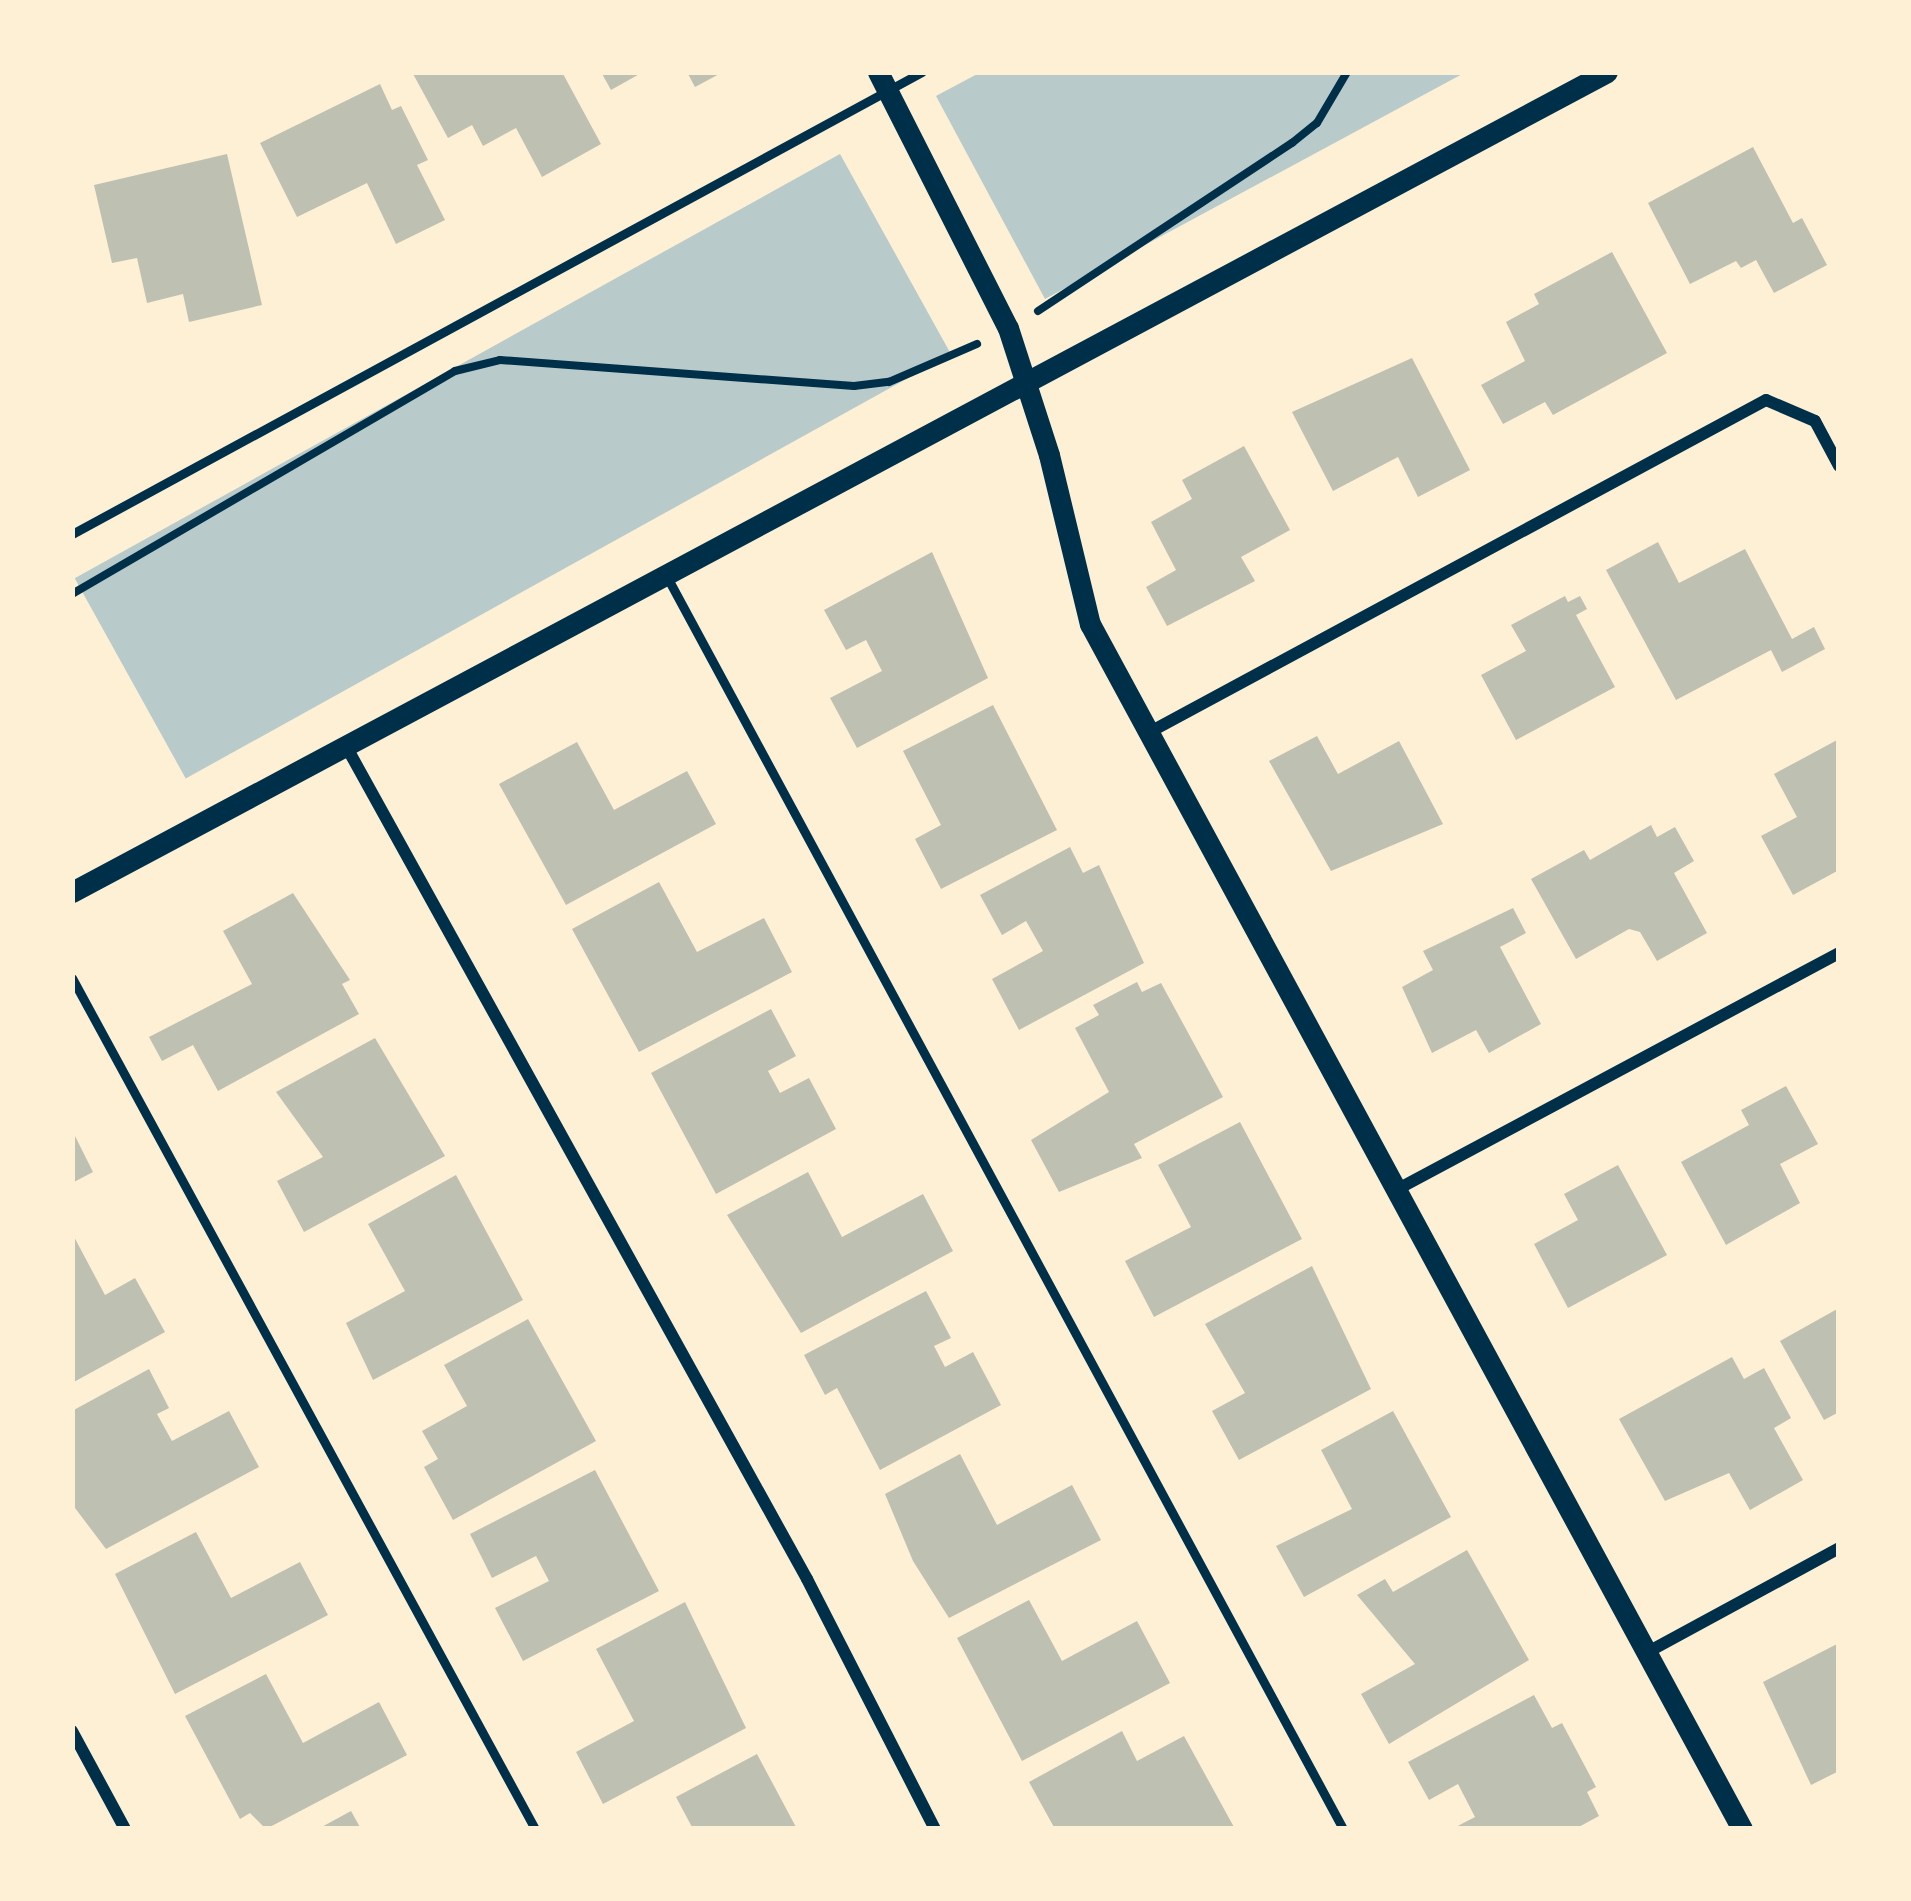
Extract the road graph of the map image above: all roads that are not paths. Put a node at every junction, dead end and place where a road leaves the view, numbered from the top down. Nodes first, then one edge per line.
1 (922, 72) edge
2 (1606, 72) edge
3 (883, 81) edge
4 (1027, 385) junction
5 (1839, 466) edge
6 (72, 534) edge
7 (666, 576) junction
8 (1148, 733) junction
9 (346, 746) junction
10 (72, 892) edge
11 (1839, 953) edge
12 (72, 978) edge
13 (1396, 1190) junction
14 (1839, 1548) edge
15 (1646, 1653) junction
16 (72, 1731) edge
17 (125, 1829) edge
18 (535, 1829) edge
19 (935, 1829) edge
20 (1343, 1829) edge
21 (1742, 1829) edge

1 - 3 lane
2 - 4 street
3 - 4 street
3 - 6 lane
4 - 7 street
4 - 8 street
5 - 8 street
7 - 9 street
7 - 20 lane
8 - 13 street
9 - 10 street
9 - 19 street
11 - 13 street
12 - 18 lane
13 - 15 street
14 - 15 street
15 - 21 street
16 - 17 street

